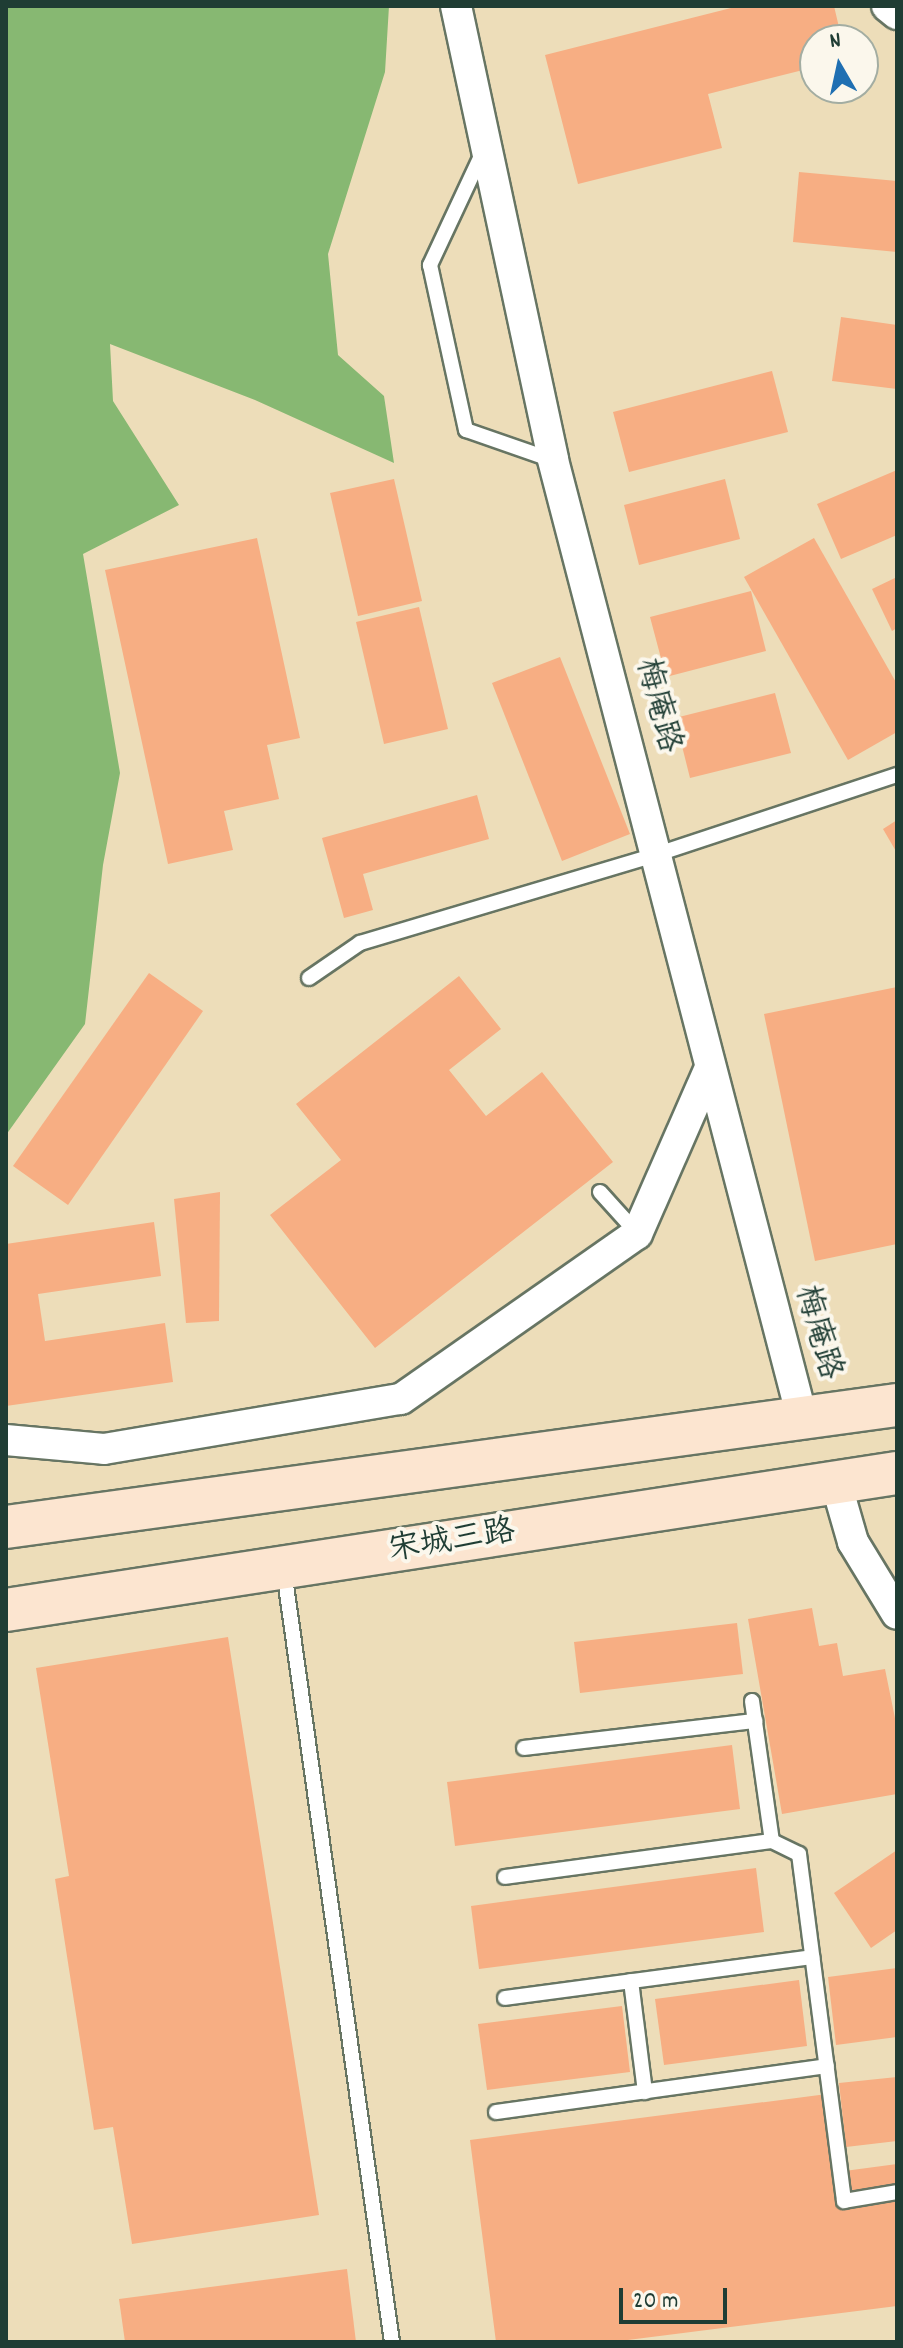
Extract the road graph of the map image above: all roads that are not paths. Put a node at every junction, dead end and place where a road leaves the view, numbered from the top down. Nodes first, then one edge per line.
1 (456, 6) edge
2 (887, 6) edge
3 (897, 14) edge
4 (486, 146) junction
5 (553, 460) junction
6 (897, 775) edge
7 (658, 854) junction
8 (309, 978) dead end
9 (710, 1068) junction
10 (600, 1192) dead end
11 (637, 1234) junction
12 (897, 1405) edge
13 (803, 1421) junction
14 (6, 1440) edge
15 (897, 1473) edge
16 (836, 1483) junction
17 (6, 1527) edge
18 (284, 1570) junction
19 (6, 1610) edge
20 (897, 1614) edge
21 (752, 1701) dead end
22 (755, 1721) junction
23 (524, 1748) dead end
24 (772, 1841) junction
25 (505, 1877) dead end
26 (812, 1957) junction
27 (631, 1981) junction
28 (505, 1998) dead end
29 (827, 2066) junction
30 (645, 2092) junction
31 (496, 2112) dead end
32 (897, 2192) edge
33 (392, 2342) edge

1 - 4 street, 梅庵路
2 - 3 street
4 - 5 street, 梅庵路
4 - 5 lane
5 - 7 street, 梅庵路
6 - 7 lane
7 - 8 lane
7 - 9 street, 梅庵路
9 - 11 street
9 - 13 street, 梅庵路
10 - 11 lane
11 - 14 street
12 - 13 main road
13 - 17 main road
15 - 16 main road, 宋城三路
16 - 18 main road, 宋城三路
16 - 20 street
18 - 19 main road, 宋城三路
18 - 33 lane
21 - 22 lane
22 - 23 lane
22 - 24 lane
24 - 25 lane
24 - 26 lane
26 - 27 lane
26 - 29 lane
27 - 28 lane
27 - 30 lane
29 - 30 lane
29 - 32 lane
30 - 31 lane

